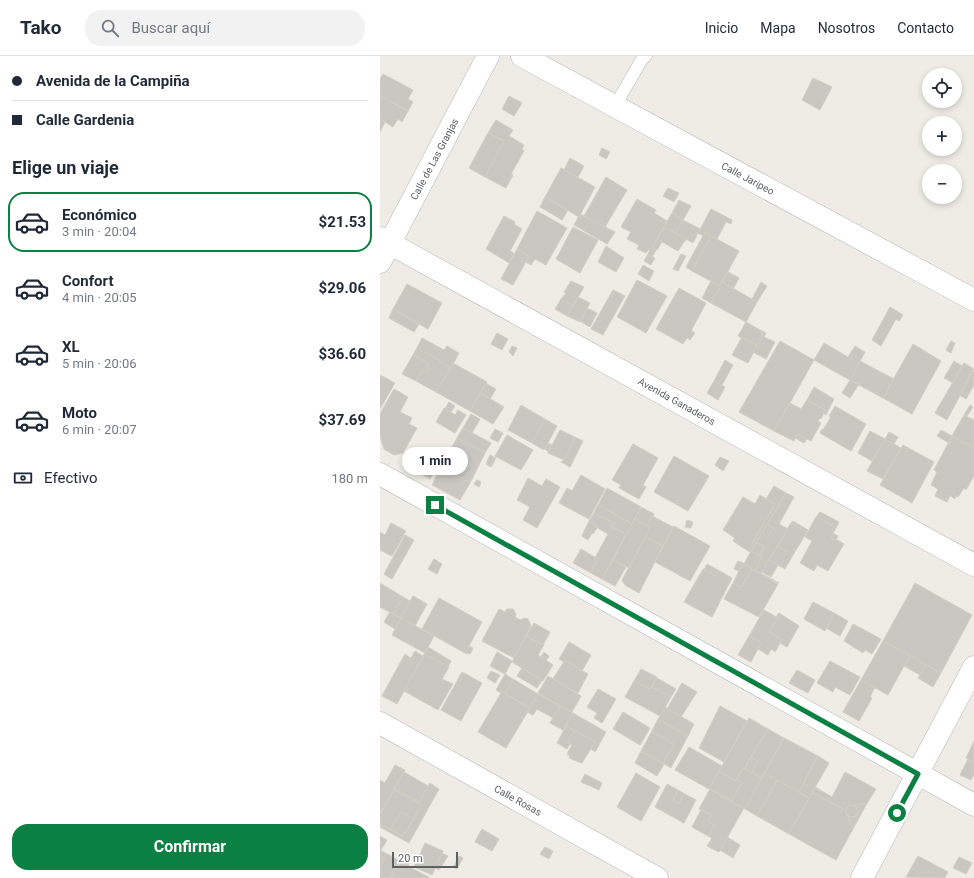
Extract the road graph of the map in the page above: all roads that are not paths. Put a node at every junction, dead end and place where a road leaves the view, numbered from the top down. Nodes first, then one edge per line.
1 (488, 56) edge
2 (522, 56) edge
3 (646, 56) edge
4 (615, 106) junction
5 (383, 248) edge
6 (974, 300) edge
7 (380, 474) edge
8 (974, 565) edge
9 (974, 667) edge
10 (380, 723) edge
11 (918, 774) junction
12 (974, 805) edge
13 (657, 878) edge
14 (862, 878) edge

1 - 5 street, Calle de Las Granjas
2 - 4 street, Calle Jaripeo
3 - 4 lane
4 - 6 street, Calle Jaripeo
5 - 8 street, Avenida Ganaderos
7 - 11 street
9 - 11 street
10 - 13 street, Calle Rosas
11 - 12 street
11 - 14 street

